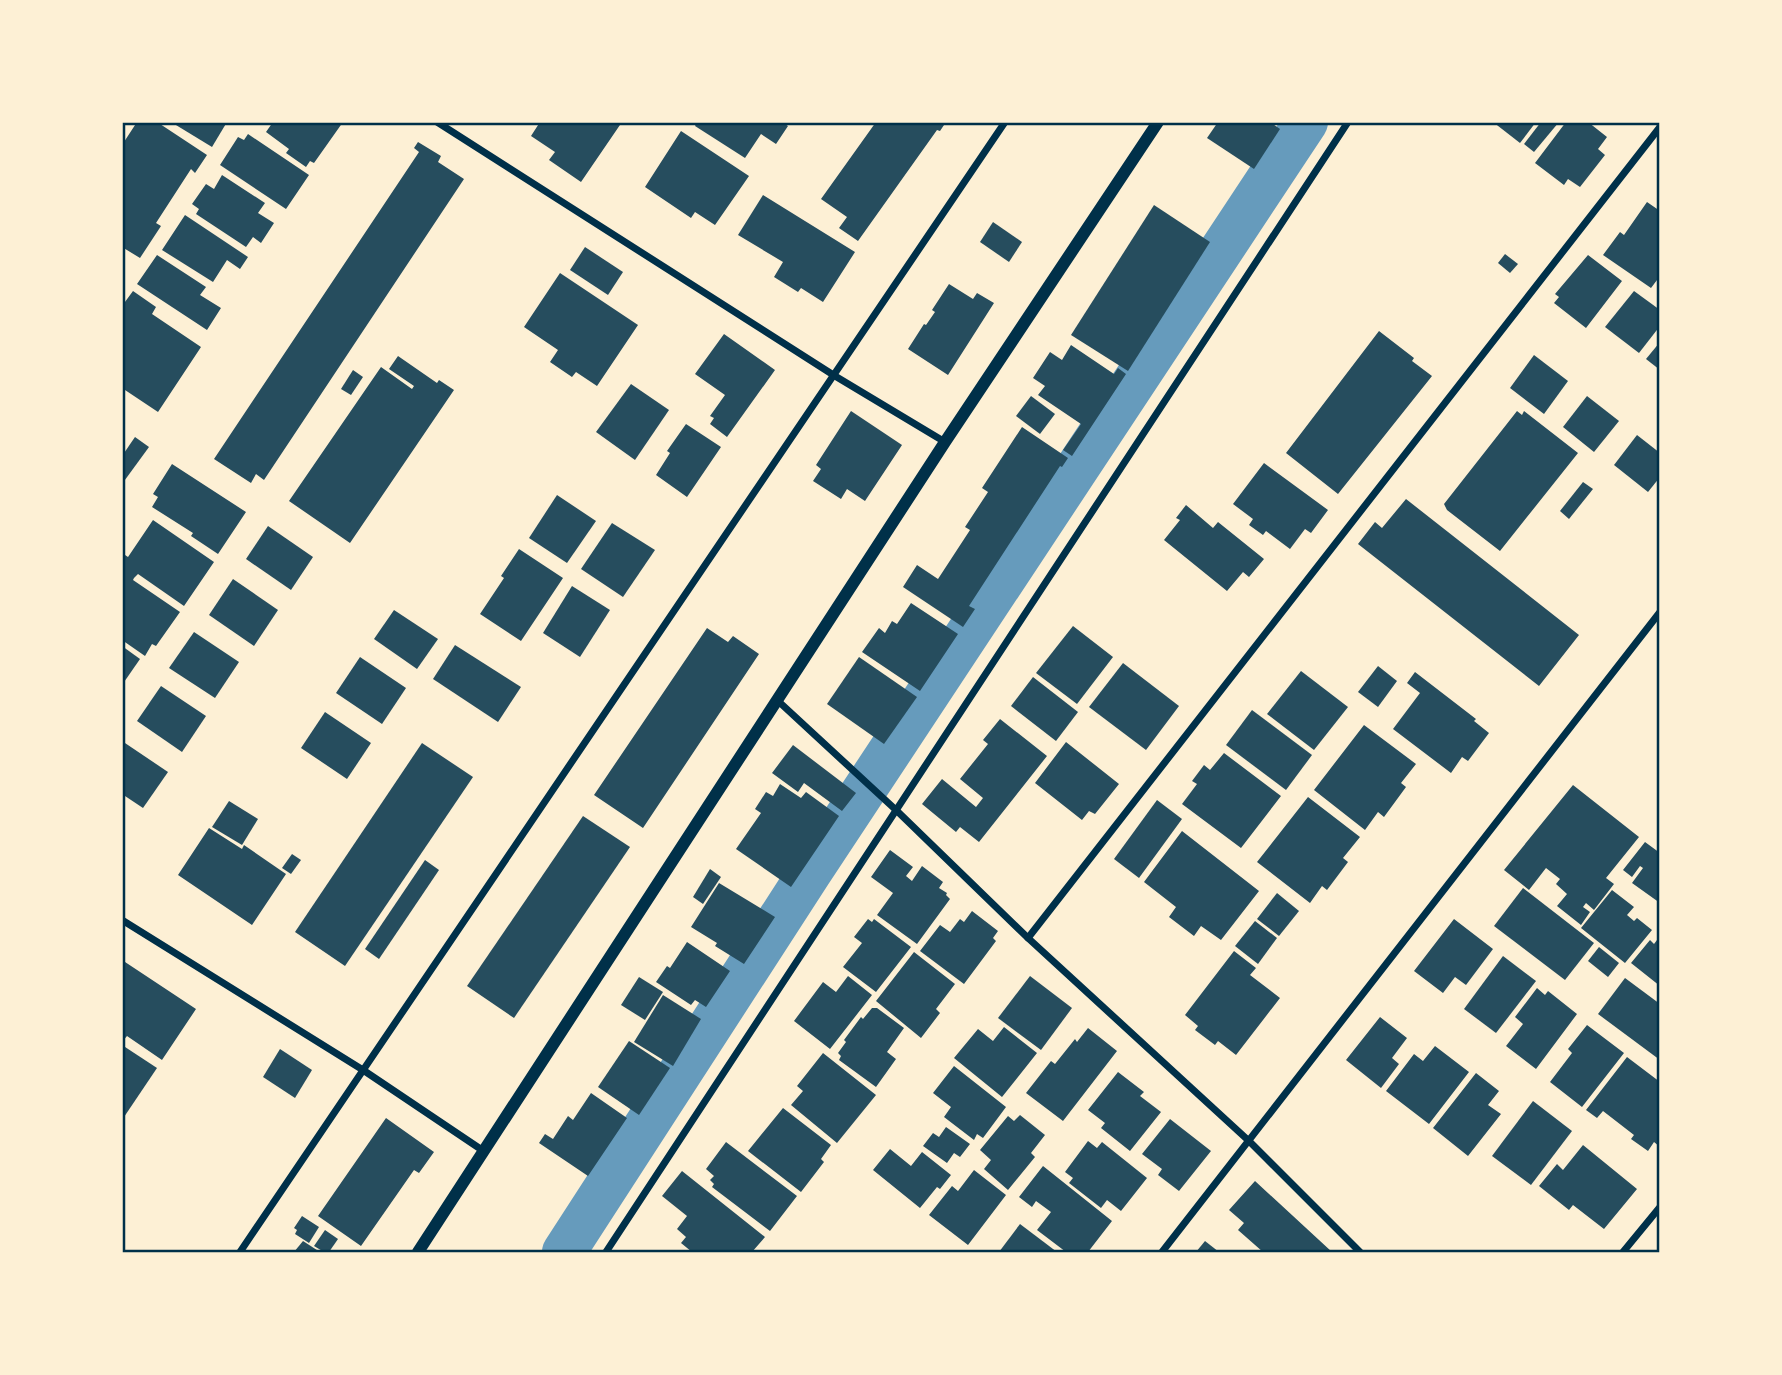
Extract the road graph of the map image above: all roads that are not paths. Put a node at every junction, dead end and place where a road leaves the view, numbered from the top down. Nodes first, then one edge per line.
1 (436, 122) edge
2 (1005, 122) edge
3 (1158, 122) edge
4 (1348, 122) edge
5 (1660, 127) edge
6 (835, 376) junction
7 (945, 442) junction
8 (1660, 612) edge
9 (777, 700) junction
10 (896, 810) junction
11 (122, 920) edge
12 (1028, 938) junction
13 (363, 1070) junction
14 (1249, 1141) junction
15 (485, 1153) junction
16 (1660, 1207) edge
17 (240, 1252) edge
18 (418, 1252) edge
19 (606, 1252) edge
20 (1162, 1252) edge
21 (1360, 1252) edge
22 (1623, 1252) edge

1 - 6 street
2 - 6 street
3 - 7 street
4 - 10 street
5 - 12 street
6 - 7 street
6 - 13 street
7 - 9 street
8 - 14 street
9 - 10 street
9 - 15 street
10 - 12 street
10 - 19 street
11 - 13 street
12 - 14 street
13 - 15 street
13 - 17 street
14 - 20 street
14 - 21 street
15 - 18 street
16 - 22 street

